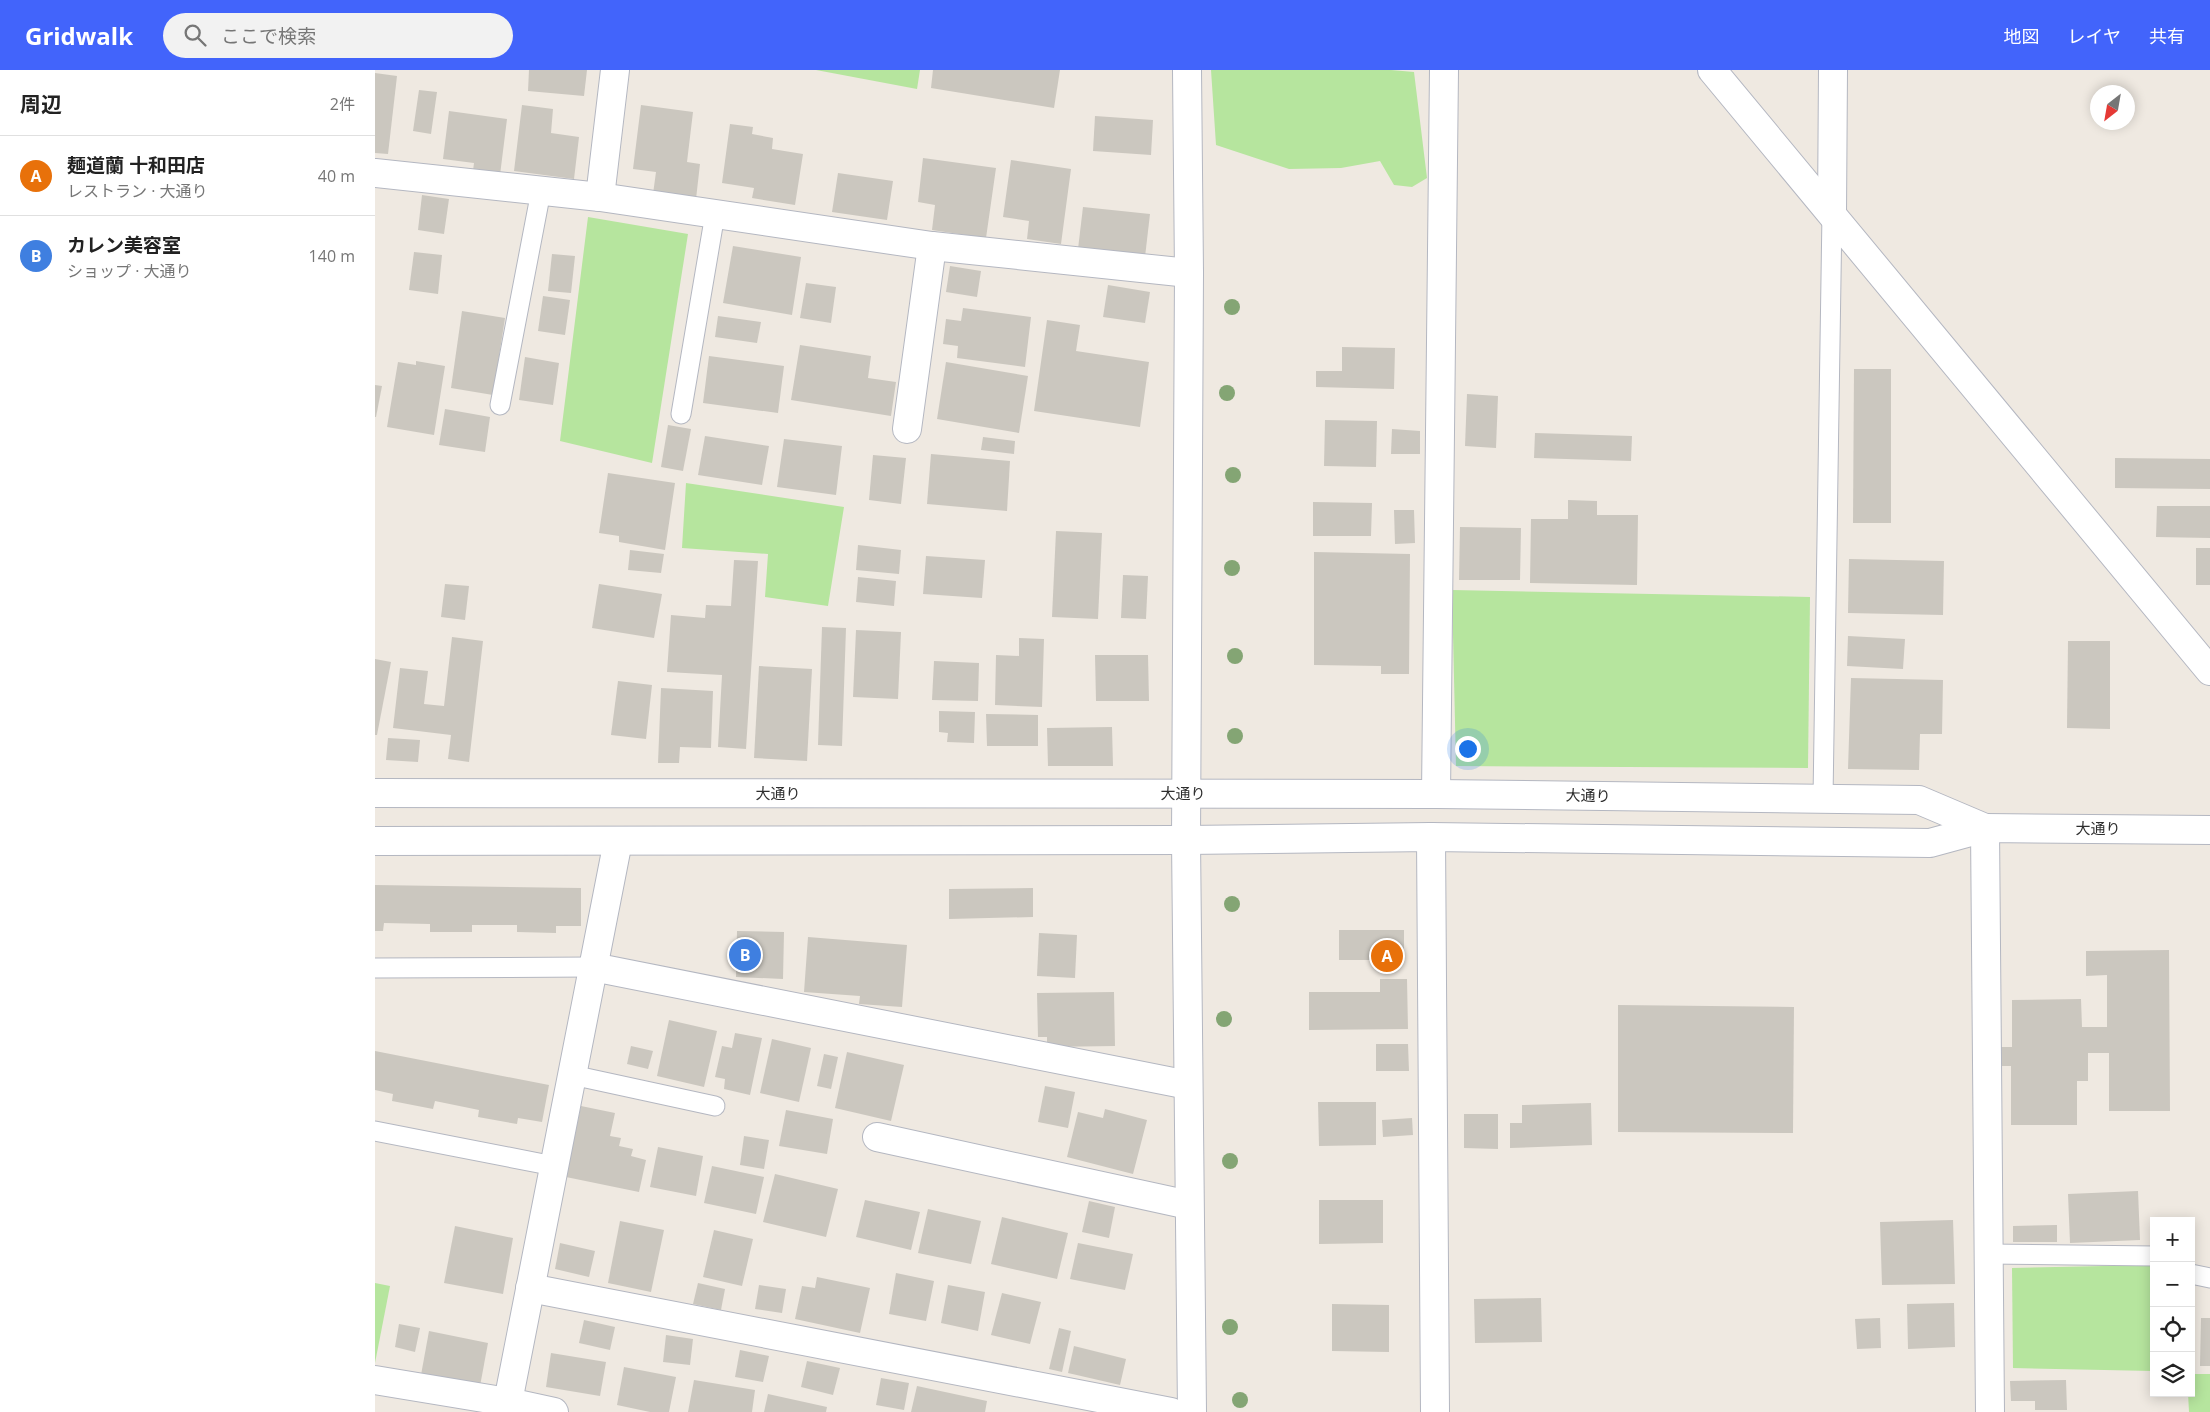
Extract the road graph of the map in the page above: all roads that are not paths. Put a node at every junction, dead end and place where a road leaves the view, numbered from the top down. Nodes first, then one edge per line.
1 (615, 70) edge
2 (1187, 70) edge
3 (1444, 70) edge
4 (1712, 70) edge
5 (1833, 70) edge
6 (375, 173) edge
7 (541, 191) junction
8 (600, 197) junction
9 (1832, 213) junction
10 (715, 214) junction
11 (932, 246) junction
12 (1189, 273) junction
13 (500, 405) dead end
14 (681, 414) dead end
15 (907, 429) dead end
16 (2210, 671) edge
17 (375, 793) edge
18 (1186, 794) junction
19 (1435, 794) junction
20 (1823, 799) junction
21 (1985, 828) junction
22 (2210, 830) edge
23 (1431, 837) junction
24 (1186, 840) junction
25 (375, 841) edge
26 (618, 841) junction
27 (593, 967) junction
28 (375, 968) edge
29 (572, 1075) junction
30 (1188, 1085) junction
31 (715, 1106) dead end
32 (375, 1131) edge
33 (877, 1137) dead end
34 (554, 1166) junction
35 (1189, 1205) junction
36 (1988, 1254) junction
37 (2150, 1256) edge
38 (2195, 1275) edge
39 (2210, 1278) edge
40 (530, 1288) junction
41 (375, 1380) edge
42 (507, 1407) edge
43 (554, 1412) edge
44 (1171, 1412) edge
45 (1192, 1412) edge
46 (1435, 1412) edge
47 (1990, 1412) edge

1 - 8 street
2 - 12 street
3 - 19 street
4 - 9 street
5 - 9 street
6 - 7 street
7 - 8 street
7 - 13 lane
8 - 10 street
9 - 16 street
9 - 20 lane
10 - 11 street
10 - 14 lane
11 - 12 street
11 - 15 street
12 - 18 street
17 - 18 street, 大通り
18 - 19 street, 大通り
18 - 24 street
19 - 20 street, 大通り
20 - 21 street, 大通り
21 - 22 street, 大通り
21 - 23 street, 大通り
21 - 36 street
23 - 24 street, 大通り
23 - 46 street
24 - 26 street, 大通り
24 - 30 street
25 - 26 street, 大通り
26 - 27 street
27 - 28 lane
27 - 29 street
27 - 30 street
29 - 31 lane
29 - 34 street
30 - 35 street
32 - 34 lane
33 - 35 street
34 - 40 street
35 - 45 street
36 - 37 lane
36 - 47 street
38 - 39 lane
40 - 42 street
40 - 44 street
41 - 42 street
42 - 43 street

